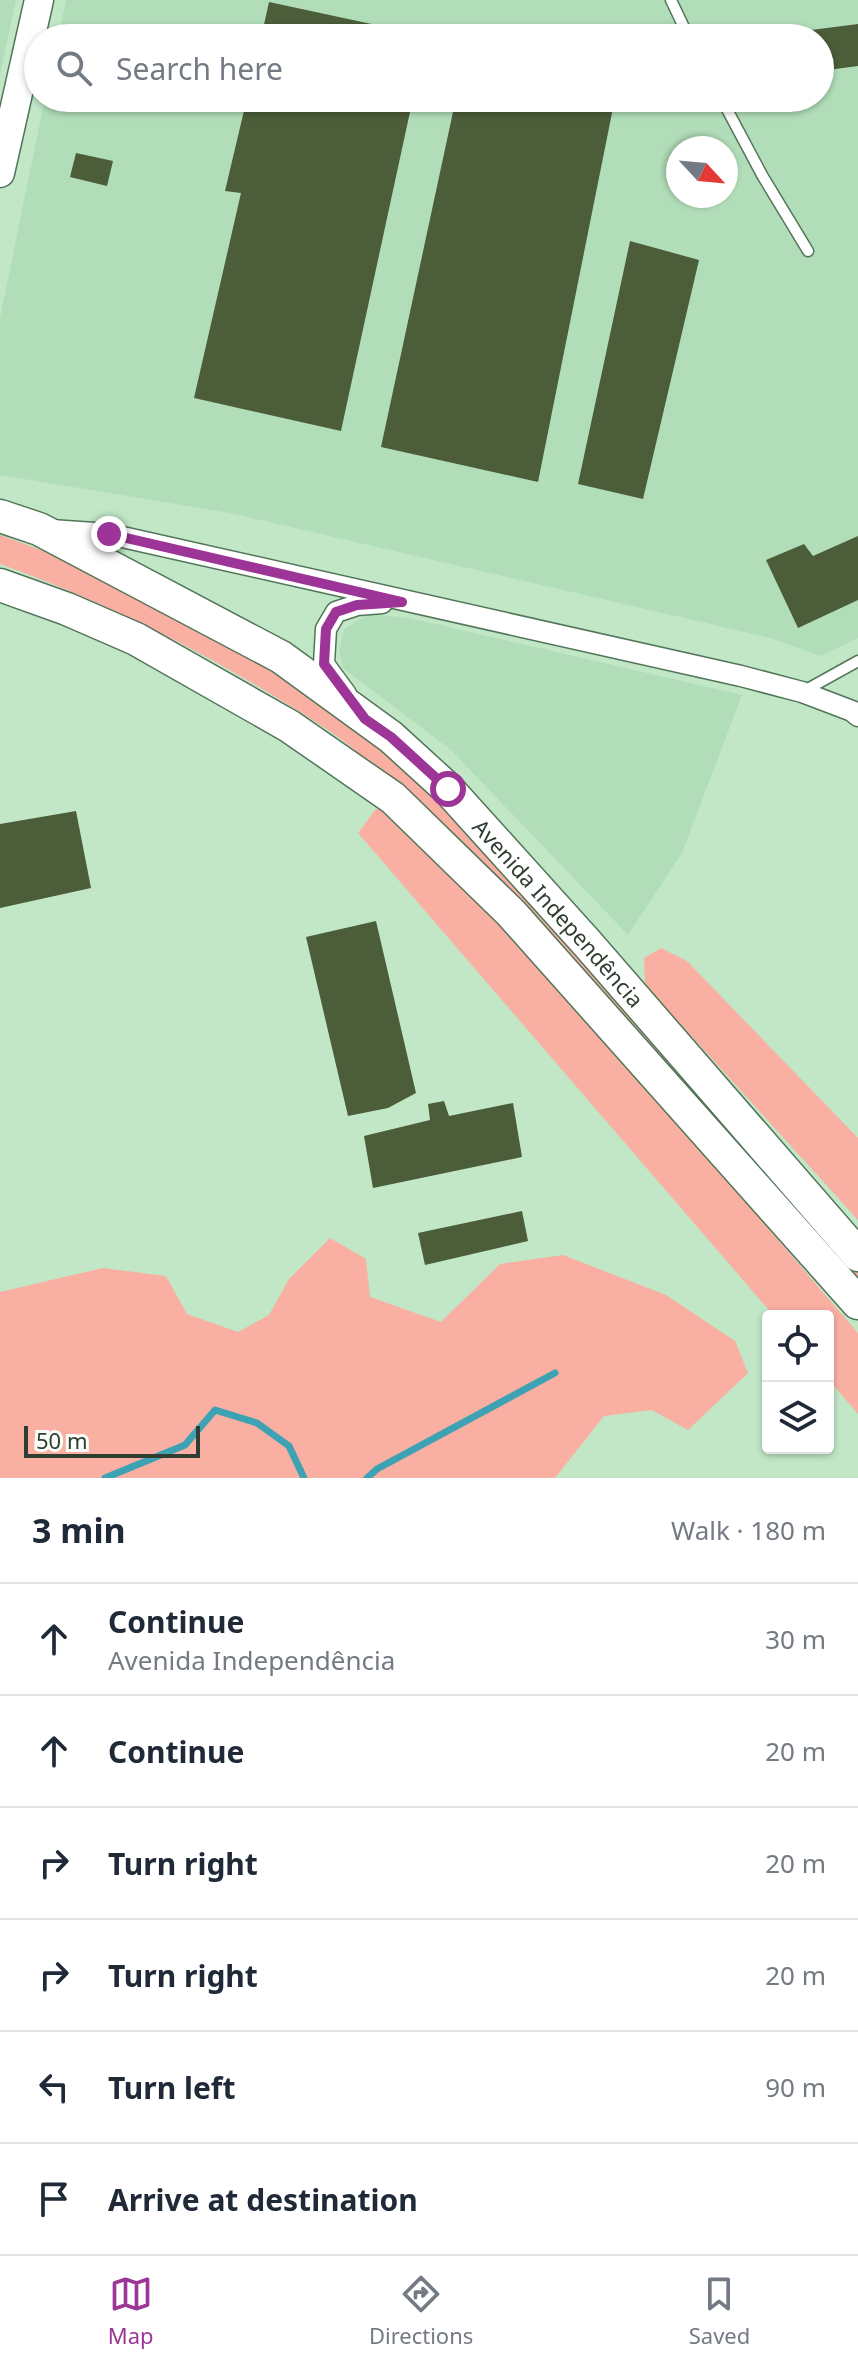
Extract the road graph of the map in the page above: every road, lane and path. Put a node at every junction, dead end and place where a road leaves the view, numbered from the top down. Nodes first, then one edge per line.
1 (39, 0) edge
2 (671, 0) edge
3 (34, 24) edge
4 (682, 24) edge
5 (24, 67) edge
6 (728, 112) edge
7 (0, 173) edge
8 (808, 251) dead end
9 (0, 516) edge
10 (39, 529) junction
11 (0, 585) edge
12 (402, 602) junction
13 (858, 661) edge
14 (802, 692) junction
15 (858, 716) edge
16 (365, 719) junction
17 (858, 1255) edge
18 (858, 1303) edge

1 - 3 main road
2 - 4 lane
5 - 7 main road
6 - 8 lane
9 - 10 main road, Avenida Independência
10 - 12 street
10 - 16 main road, Avenida Independência
11 - 18 main road, Avenida Independência
12 - 14 street
12 - 16 street
13 - 14 lane
14 - 15 street
16 - 17 main road, Avenida Independência

